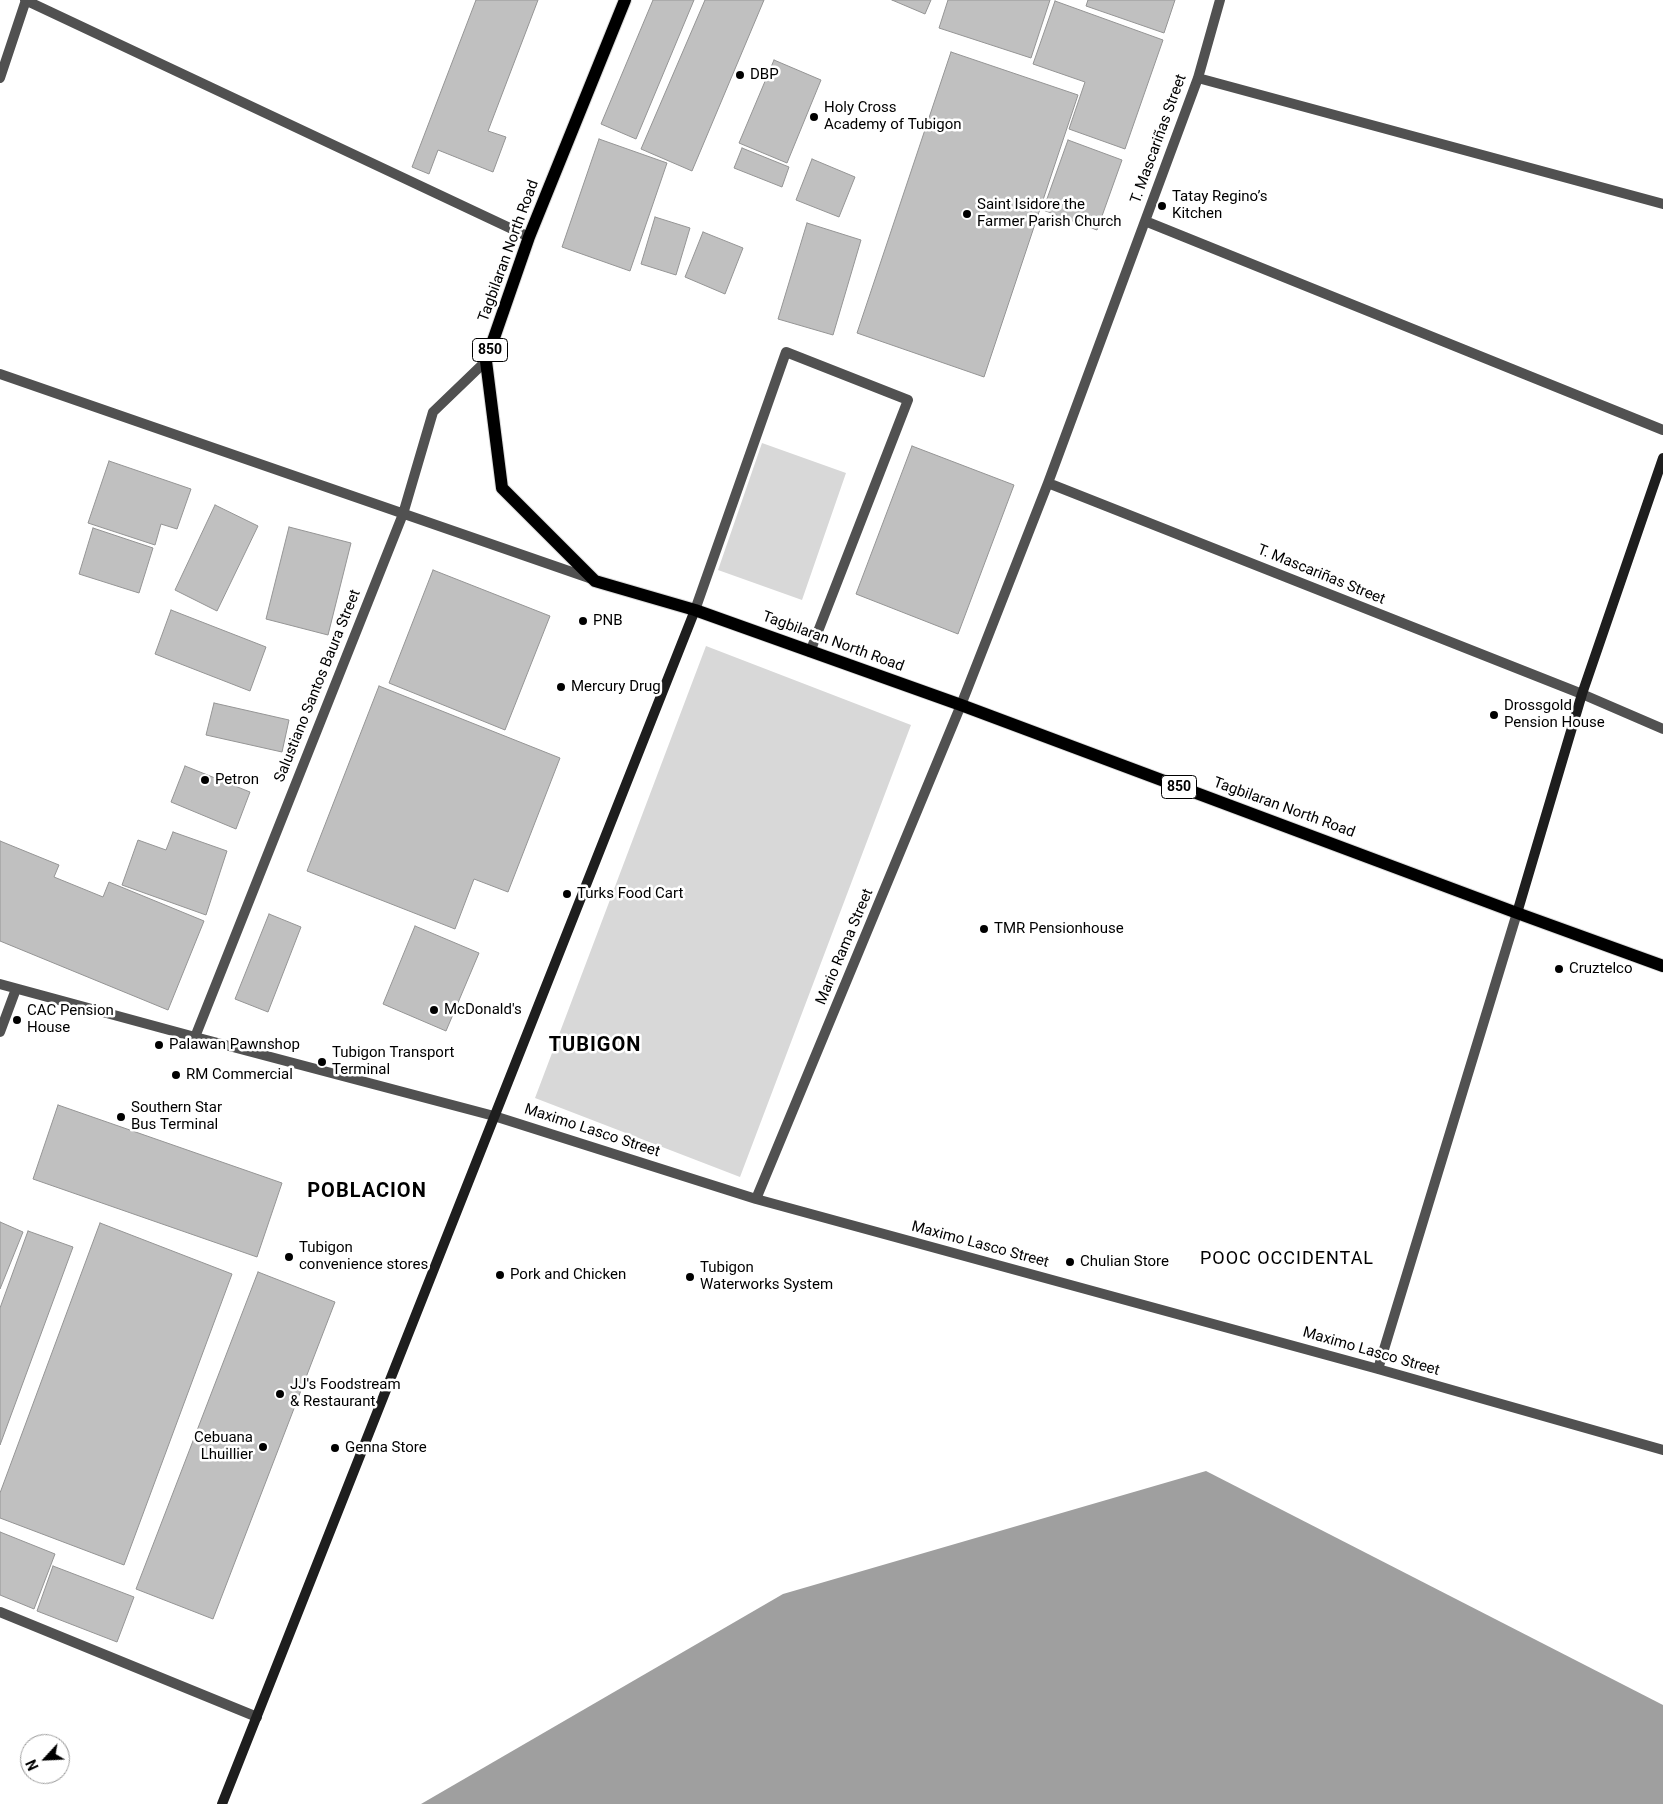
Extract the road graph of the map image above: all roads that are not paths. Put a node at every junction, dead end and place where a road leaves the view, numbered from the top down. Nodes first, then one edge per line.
1 (26, 0) edge
2 (624, 0) edge
3 (1220, 0) edge
4 (0, 78) edge
5 (1198, 78) junction
6 (1663, 204) edge
7 (1145, 221) junction
8 (529, 237) junction
9 (486, 361) junction
10 (0, 374) edge
11 (1663, 430) edge
12 (1663, 458) edge
13 (1048, 483) junction
14 (403, 514) junction
15 (595, 580) junction
16 (695, 610) junction
17 (810, 652) junction
18 (1582, 694) junction
19 (961, 705) junction
20 (1663, 729) edge
21 (1518, 913) junction
22 (1663, 966) edge
23 (0, 984) edge
24 (16, 989) junction
25 (0, 1032) edge
26 (195, 1037) junction
27 (494, 1116) junction
28 (756, 1199) junction
29 (1378, 1369) junction
30 (1663, 1450) edge
31 (0, 1612) edge
32 (257, 1717) junction
33 (222, 1804) edge

1 - 4 street
1 - 8 street
2 - 8 main road, Tagbilaran North Road / 850
3 - 5 street, T. Mascariñas Street
5 - 6 street
5 - 7 street, T. Mascariñas Street
7 - 11 street
7 - 13 street, T. Mascariñas Street
8 - 9 main road, Tagbilaran North Road / 850
9 - 14 street, Salustiano Santos Baura Street
9 - 15 main road, Tagbilaran North Road / 850
10 - 14 street
12 - 18 main road
13 - 18 street, T. Mascariñas Street
13 - 19 street, T. Mascariñas Street
14 - 15 street
14 - 26 street, Salustiano Santos Baura Street
15 - 16 main road, Tagbilaran North Road / 850
16 - 17 main road, Tagbilaran North Road / 850
16 - 17 street
16 - 27 main road
17 - 19 main road, Tagbilaran North Road / 850
18 - 20 street, T. Mascariñas Street
18 - 21 main road
19 - 21 main road, Tagbilaran North Road / 850
19 - 28 street, Mario Rama Street
21 - 22 main road, Tagbilaran North Road / 850
21 - 29 street
23 - 24 street, Maximo Lasco Street
24 - 25 street
24 - 26 street, Maximo Lasco Street
26 - 27 street, Maximo Lasco Street
27 - 28 street, Maximo Lasco Street
27 - 32 main road
28 - 29 street, Maximo Lasco Street
29 - 30 street, Maximo Lasco Street
31 - 32 street
32 - 33 main road

